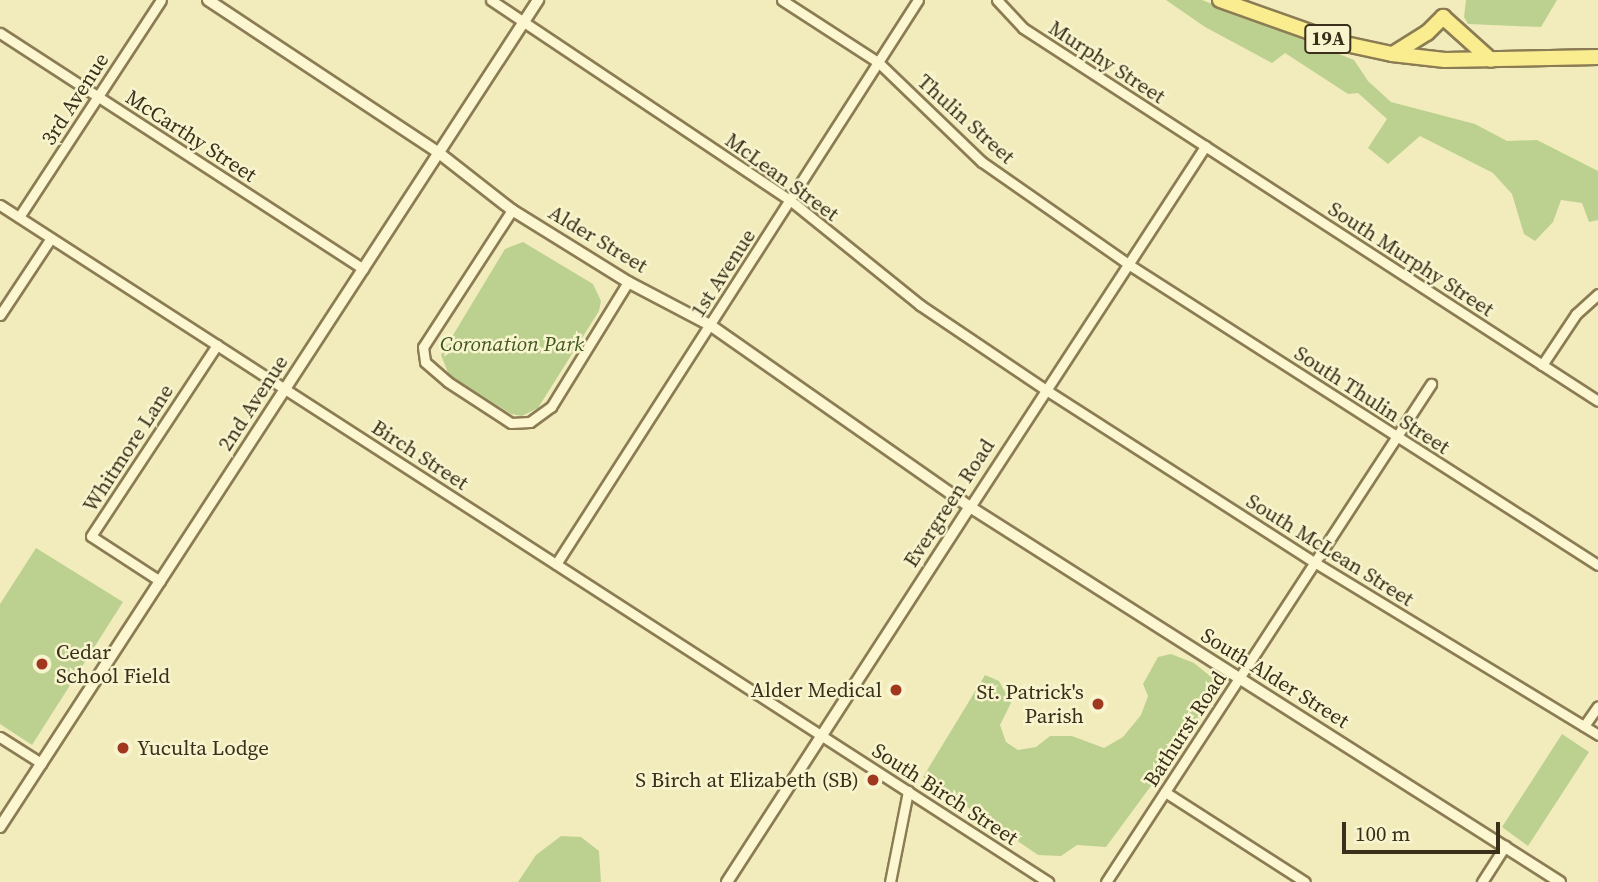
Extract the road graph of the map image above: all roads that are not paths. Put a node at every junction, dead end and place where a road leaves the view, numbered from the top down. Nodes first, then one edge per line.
1 (161, 0) edge
2 (208, 0) edge
3 (491, 0) edge
4 (538, 0) edge
5 (782, 0) edge
6 (918, 0) edge
7 (997, 0) edge
8 (1220, 0) edge
9 (524, 22) junction
10 (0, 33) edge
11 (1392, 54) junction
12 (1598, 57) edge
13 (1491, 60) junction
14 (878, 62) junction
15 (98, 97) junction
16 (1205, 146) junction
17 (439, 153) junction
18 (790, 200) junction
19 (0, 205) edge
20 (512, 210) junction
21 (19, 218) junction
22 (51, 238) junction
23 (1128, 264) junction
24 (363, 269) junction
25 (628, 282) junction
26 (1598, 294) edge
27 (0, 315) edge
28 (710, 325) junction
29 (217, 345) junction
30 (1542, 365) junction
31 (1431, 384) dead end
32 (285, 389) junction
33 (1046, 390) junction
34 (1598, 401) edge
35 (1396, 437) junction
36 (970, 507) junction
37 (1314, 562) junction
38 (556, 564) junction
39 (1598, 565) edge
40 (160, 580) junction
41 (1239, 678) junction
42 (1598, 706) edge
43 (1584, 726) junction
44 (1598, 735) edge
45 (822, 736) junction
46 (0, 737) edge
47 (41, 763) junction
48 (908, 792) junction
49 (1165, 792) junction
50 (0, 827) edge
51 (1505, 846) junction
52 (727, 882) edge
53 (890, 882) edge
54 (1048, 882) edge
55 (1106, 882) edge
56 (1305, 882) edge
57 (1482, 882) edge
58 (1560, 882) edge

1 - 15 street, 3rd Avenue
2 - 17 street, Alder Street
3 - 9 street, McLean Street
4 - 9 street, 2nd Avenue
5 - 14 street, Thulin Street
6 - 14 street, 1st Avenue
7 - 16 street, Murphy Street
8 - 11 main road, 19A
9 - 17 street, 2nd Avenue
9 - 18 street, McLean Street
10 - 15 street, McCarthy Street
11 - 13 main road, 19A
11 - 13 main road
12 - 13 main road, 19A
14 - 18 street, 1st Avenue
14 - 23 street, Thulin Street
15 - 21 street, 3rd Avenue
15 - 24 street, McCarthy Street
16 - 23 street, Evergreen Road
16 - 30 street, South Murphy Street
17 - 20 street, Alder Street
17 - 24 street, 2nd Avenue
18 - 28 street, 1st Avenue
18 - 33 street, McLean Street
19 - 21 street, Birch Street
20 - 25 street, Alder Street
20 - 25 street
21 - 22 street, Birch Street
22 - 27 street
22 - 29 street, Birch Street
23 - 33 street, Evergreen Road
23 - 35 street, South Thulin Street
24 - 32 street, 2nd Avenue
25 - 28 street, Alder Street
26 - 30 street
28 - 36 street, Alder Street
28 - 38 street, 1st Avenue
29 - 32 street, Birch Street
29 - 40 street, Whitmore Lane
30 - 34 street, South Murphy Street
31 - 35 street, Bathurst Road
32 - 38 street, Birch Street
32 - 40 street, 2nd Avenue
33 - 36 street, Evergreen Road
33 - 37 street, South McLean Street
35 - 37 street, Bathurst Road
35 - 39 street, South Thulin Street
36 - 41 street, South Alder Street
36 - 45 street, Evergreen Road
37 - 41 street, Bathurst Road
37 - 43 street, South McLean Street
38 - 45 street, Birch Street
40 - 47 street, 2nd Avenue
41 - 49 street, Bathurst Road
41 - 51 street, South Alder Street
42 - 43 street
43 - 44 street, South McLean Street
45 - 48 street, South Birch Street
45 - 52 street, Evergreen Road
46 - 47 street
47 - 50 street, 2nd Avenue
48 - 53 street
48 - 54 street, South Birch Street
49 - 55 street, Bathurst Road
49 - 56 street
51 - 57 street
51 - 58 street, South Alder Street

